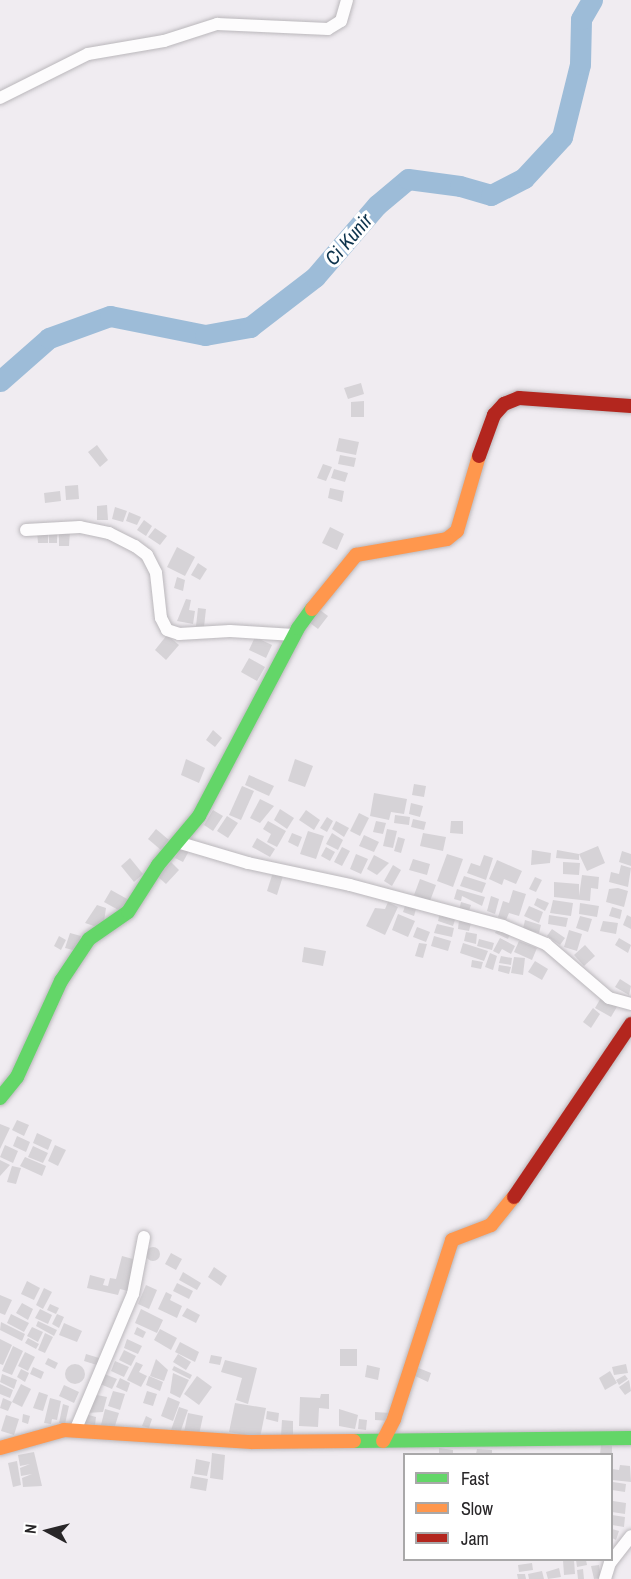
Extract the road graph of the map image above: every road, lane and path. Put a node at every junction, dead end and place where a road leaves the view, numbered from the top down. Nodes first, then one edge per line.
1 (347, 0) edge
2 (0, 98) edge
3 (631, 406) edge
4 (26, 530) dead end
5 (294, 635) junction
6 (177, 842) junction
7 (631, 1004) edge
8 (631, 1024) edge
9 (0, 1098) edge
10 (144, 1237) dead end
11 (75, 1431) junction
12 (631, 1438) edge
13 (383, 1441) junction
14 (0, 1449) edge
15 (631, 1536) edge
16 (613, 1559) edge
17 (612, 1561) edge
18 (605, 1579) edge

1 - 2 street
3 - 5 street
4 - 5 street
5 - 6 street
6 - 7 street
6 - 9 street
8 - 13 street
10 - 11 street
11 - 13 street
11 - 14 street
12 - 13 street
15 - 16 street
17 - 18 street

